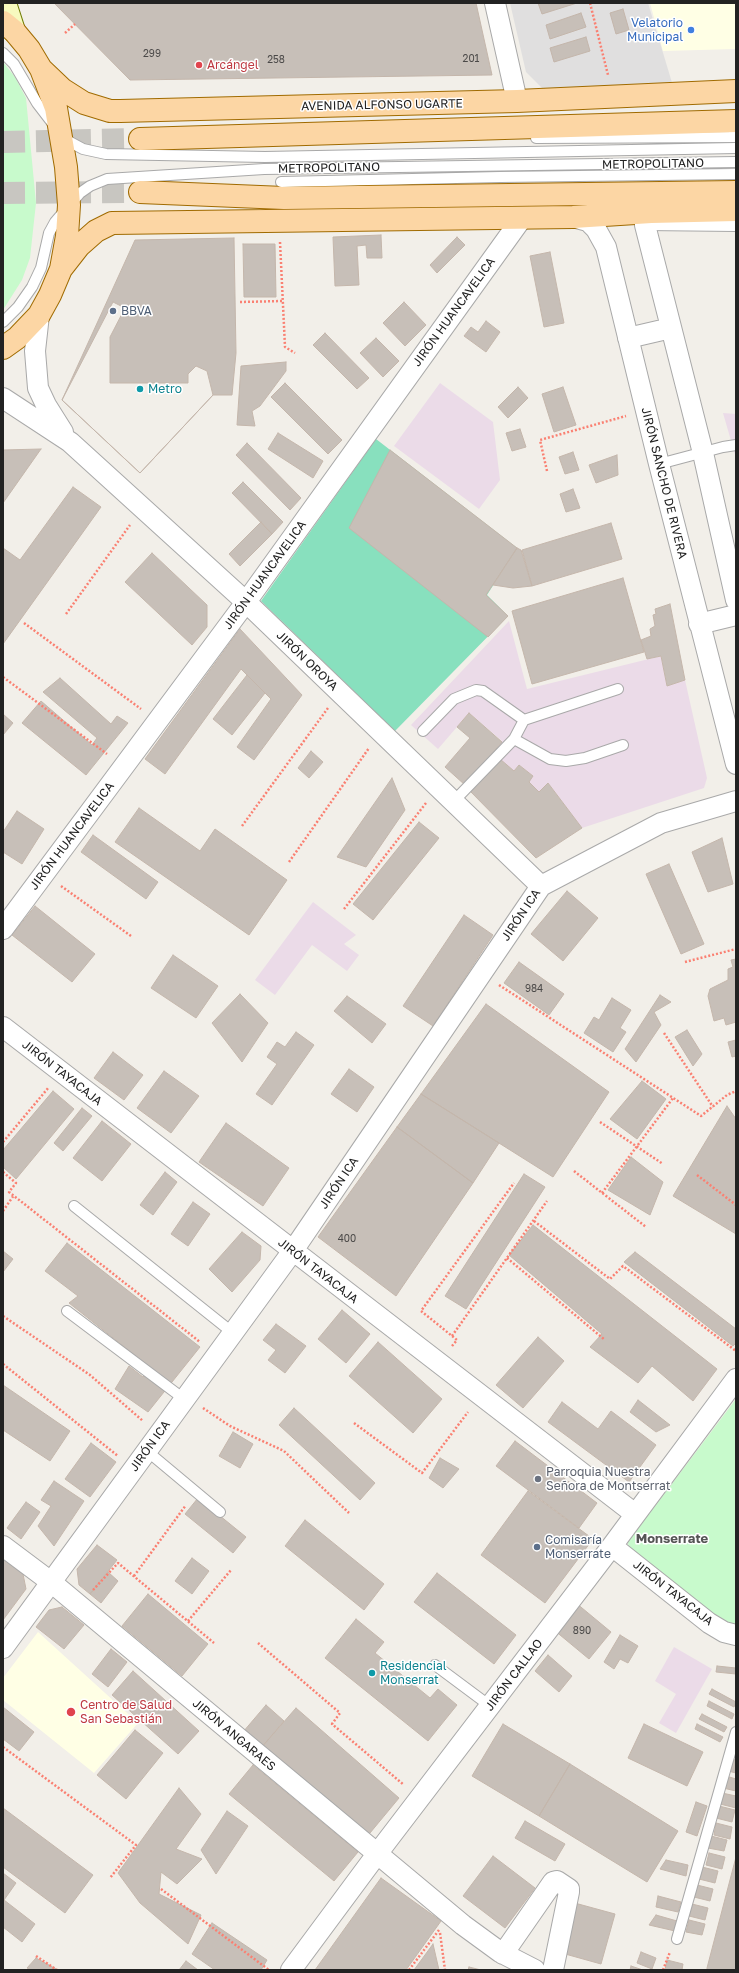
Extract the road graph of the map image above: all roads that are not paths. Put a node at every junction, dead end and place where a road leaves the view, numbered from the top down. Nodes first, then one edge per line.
1 (5, 3) edge
2 (495, 3) edge
3 (8, 26) edge
4 (3, 53) edge
5 (41, 70) junction
6 (736, 91) edge
7 (518, 101) junction
8 (736, 121) edge
9 (60, 133) junction
10 (736, 137) edge
11 (140, 139) tunnel mouth
12 (277, 145) dead end
13 (736, 148) edge
14 (736, 162) edge
15 (736, 174) edge
16 (281, 182) dead end
17 (140, 192) tunnel mouth
18 (736, 192) edge
19 (69, 205) junction
20 (736, 210) edge
21 (573, 217) junction
22 (522, 218) junction
23 (648, 218) junction
24 (736, 226) edge
25 (61, 270) junction
26 (38, 315) junction
27 (3, 322) edge
28 (671, 328) junction
29 (628, 338) junction
30 (3, 348) edge
31 (3, 398) edge
32 (70, 442) junction
33 (736, 446) edge
34 (702, 453) junction
35 (659, 464) junction
36 (736, 600) edge
37 (246, 602) junction
38 (736, 614) edge
39 (700, 624) junction
40 (618, 689) dead end
41 (524, 720) junction
42 (423, 732) dead end
43 (514, 739) junction
44 (623, 745) dead end
45 (736, 764) edge
46 (454, 801) junction
47 (736, 801) edge
48 (541, 886) junction
49 (3, 929) edge
50 (3, 1027) edge
51 (74, 1206) dead end
52 (292, 1252) junction
53 (67, 1312) dead end
54 (233, 1333) junction
55 (736, 1379) edge
56 (185, 1398) junction
57 (153, 1443) junction
58 (220, 1512) dead end
59 (635, 1514) junction
60 (3, 1546) edge
61 (612, 1546) junction
62 (51, 1582) junction
63 (736, 1635) edge
64 (3, 1648) edge
65 (435, 1665) dead end
66 (490, 1706) junction
67 (736, 1732) edge
68 (377, 1854) junction
69 (677, 1939) dead end
70 (504, 1954) junction
71 (291, 1970) edge
72 (535, 1970) edge
73 (553, 1970) edge

1 - 3 main road
2 - 7 street
3 - 5 main road
4 - 9 lane, METROPOLITANO
5 - 7 main road, AVENIDA ALFONSO UGARTE
5 - 9 main road
6 - 7 main road, AVENIDA ALFONSO UGARTE
8 - 11 main road
9 - 13 lane, METROPOLITANO
9 - 19 main road
10 - 12 lane, METROPOLITANO
14 - 19 lane, METROPOLITANO
15 - 16 lane, METROPOLITANO
17 - 18 main road
19 - 25 main road
19 - 27 lane, METROPOLITANO
20 - 23 main road
21 - 22 main road
21 - 23 main road
21 - 29 street, JIRÓN SANCHO DE RIVERA
22 - 25 main road
22 - 37 street, JIRÓN HUANCAVELICA
23 - 24 lane
23 - 28 street
25 - 26 main road
26 - 30 main road
26 - 32 street, JIRÓN OROYA
28 - 29 street
28 - 34 street
29 - 35 street, JIRÓN SANCHO DE RIVERA
31 - 32 street, JIRÓN OROYA
32 - 37 street, JIRÓN OROYA
33 - 34 lane
34 - 35 lane
34 - 36 street
35 - 39 street, JIRÓN SANCHO DE RIVERA
37 - 46 street, JIRÓN OROYA
37 - 49 street, JIRÓN HUANCAVELICA
38 - 39 street
39 - 45 street, JIRÓN SANCHO DE RIVERA
40 - 41 lane
41 - 42 lane
41 - 43 lane
43 - 44 lane
43 - 46 lane
46 - 48 street, JIRÓN OROYA
47 - 48 street, JIRÓN ICA
48 - 52 street, JIRÓN ICA
50 - 52 street, JIRÓN TAYACAJA
51 - 54 lane
52 - 54 street, JIRÓN ICA
52 - 59 street, JIRÓN TAYACAJA
53 - 56 lane
54 - 56 street, JIRÓN ICA
55 - 59 street, JIRÓN CALLAO
56 - 57 street, JIRÓN ICA
57 - 58 lane
57 - 62 street, JIRÓN ICA
59 - 61 street, JIRÓN CALLAO
60 - 62 street, JIRÓN ANGARAES
61 - 63 street, JIRÓN TAYACAJA
61 - 66 street, JIRÓN CALLAO
62 - 64 street, JIRÓN ICA
62 - 68 street, JIRÓN ANGARAES
65 - 66 lane
66 - 68 street, JIRÓN CALLAO
67 - 69 lane
68 - 70 street, JIRÓN ANGARAES
68 - 71 street, JIRÓN CALLAO
70 - 72 street, JIRÓN ANGARAES
70 - 73 street

